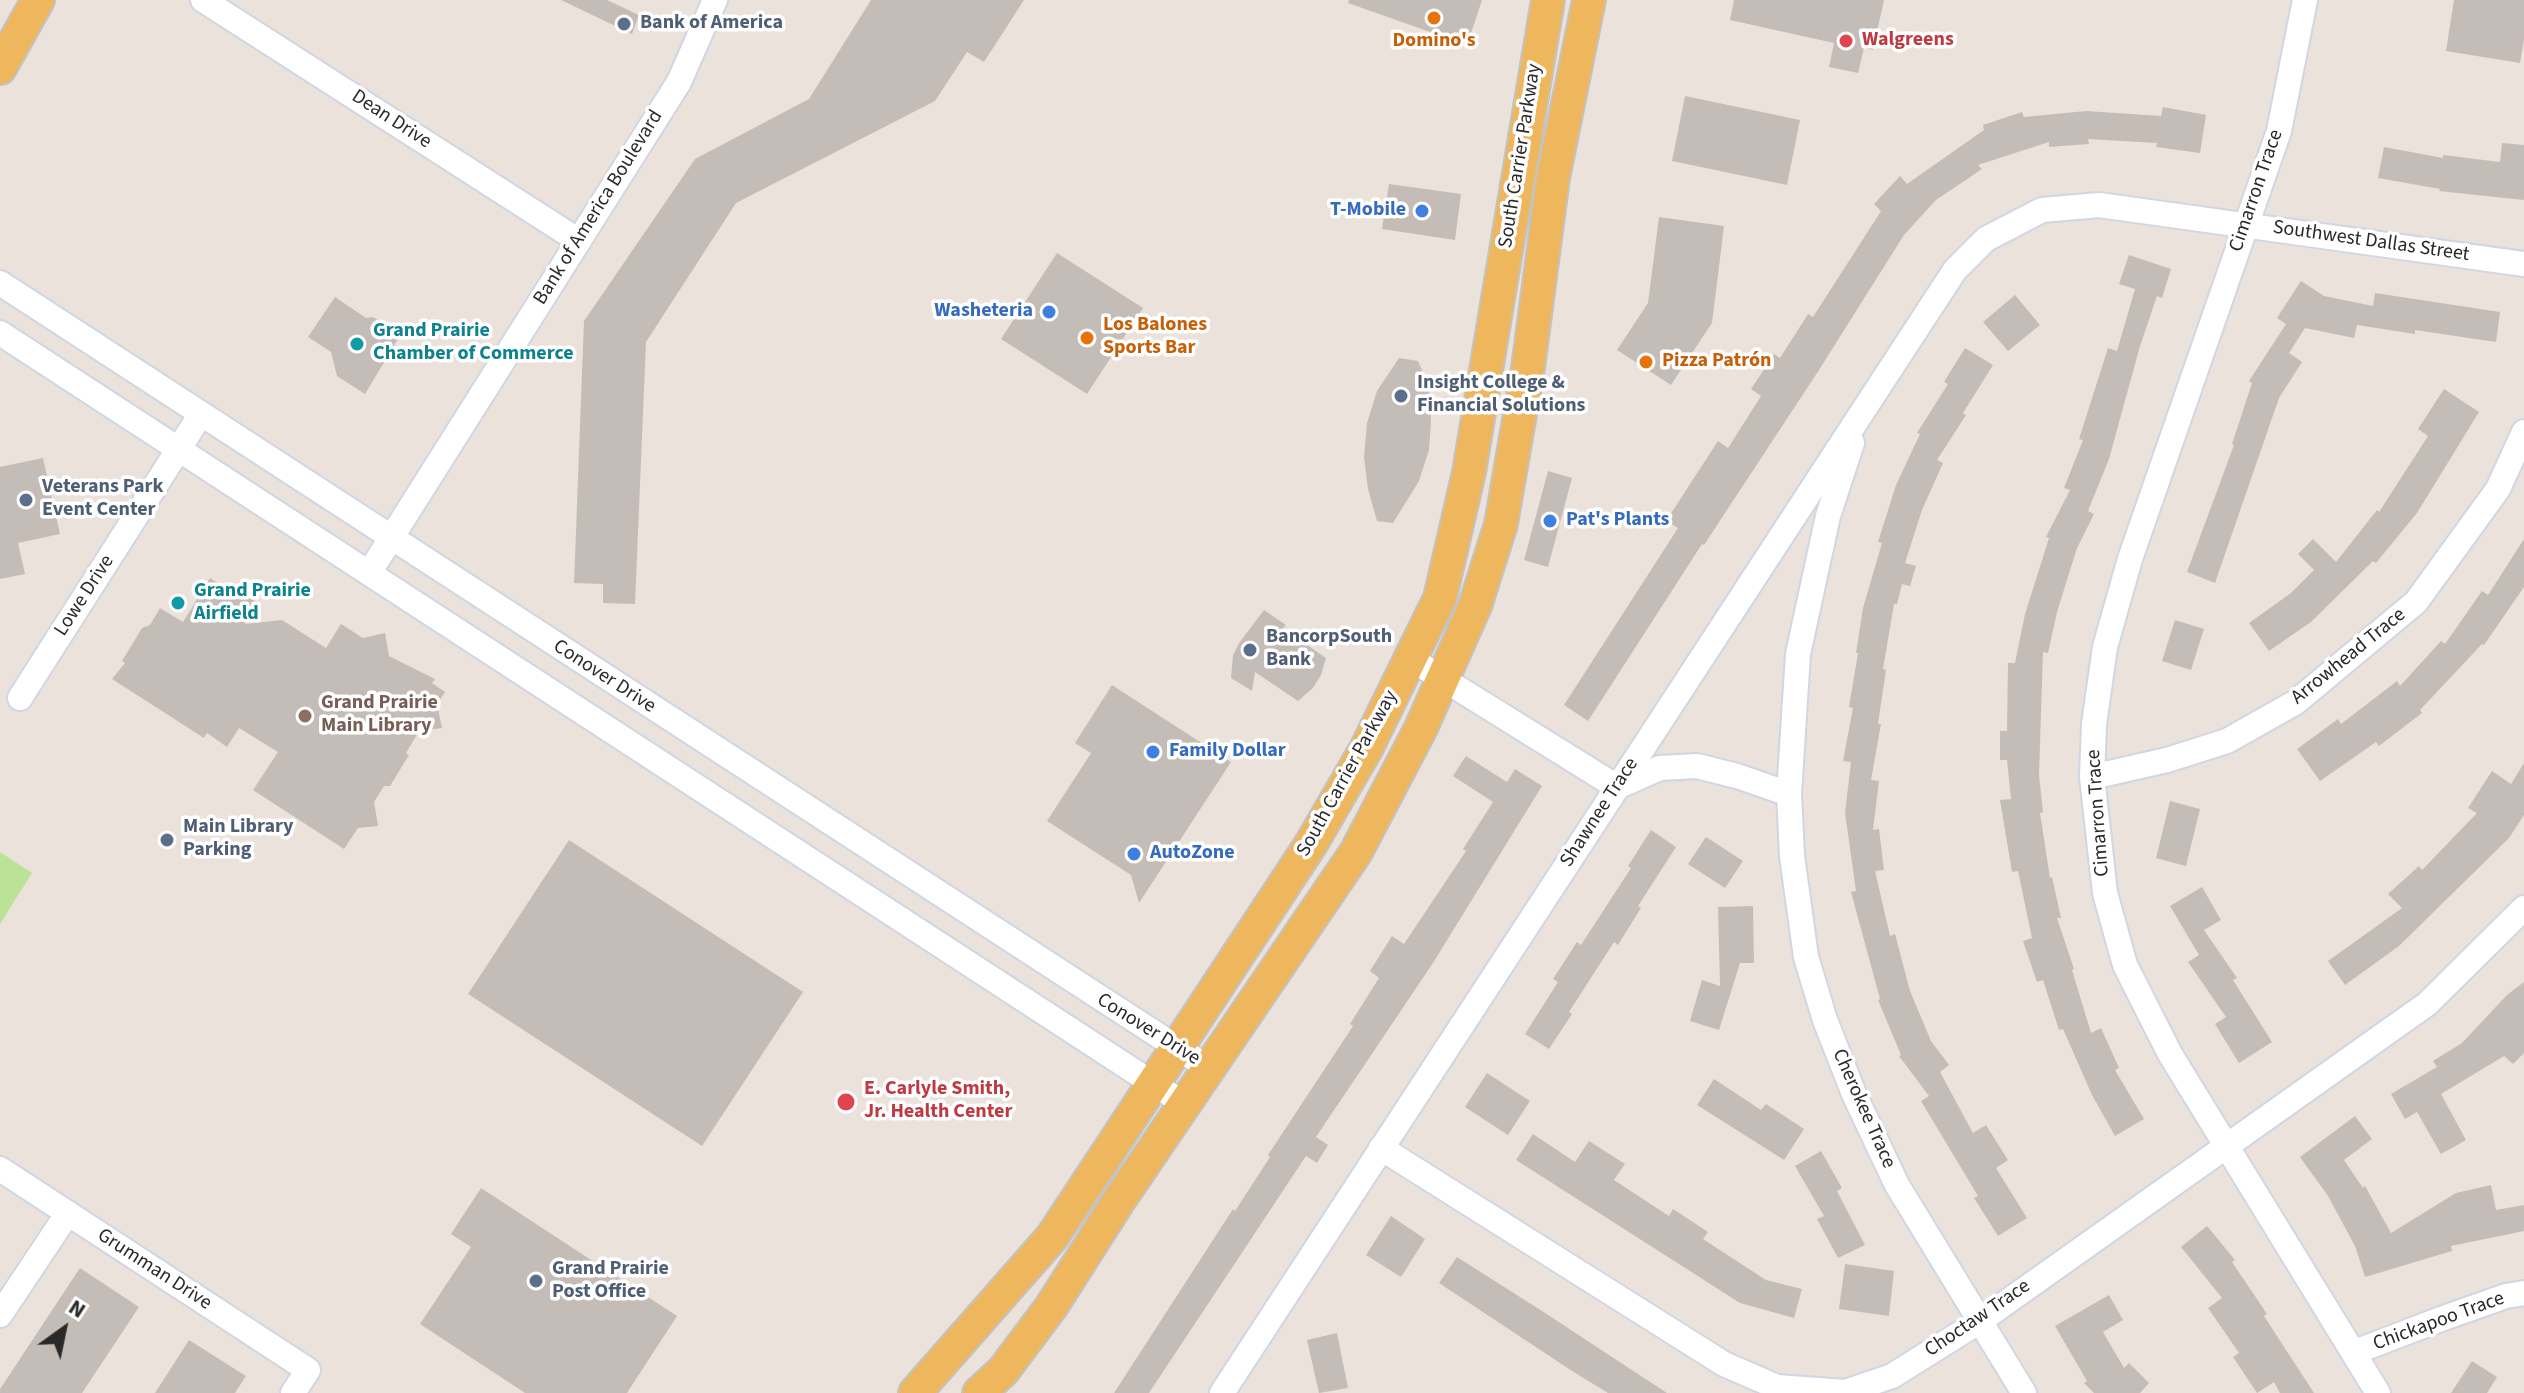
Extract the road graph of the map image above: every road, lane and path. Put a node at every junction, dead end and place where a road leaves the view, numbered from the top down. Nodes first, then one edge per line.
1 (38, 0) edge
2 (203, 0) edge
3 (715, 0) edge
4 (1548, 0) edge
5 (1589, 0) edge
6 (2305, 0) edge
7 (0, 68) edge
8 (2247, 224) junction
9 (1986, 239) joint
10 (579, 241) junction
11 (2524, 264) edge
12 (0, 283) edge
13 (0, 333) edge
14 (1862, 413) junction
15 (201, 414) junction
16 (2524, 432) edge
17 (179, 449) junction
18 (390, 538) junction
19 (369, 573) junction
20 (1411, 659) junction
21 (1443, 678) junction
22 (20, 698) dead end
23 (2092, 777) junction
24 (1617, 787) junction
25 (1789, 794) junction
26 (2524, 908) edge
27 (1176, 1049) junction
28 (1210, 1069) junction
29 (1153, 1084) junction
30 (1186, 1105) junction
31 (2226, 1144) junction
32 (1381, 1148) junction
33 (0, 1169) edge
34 (68, 1213) junction
35 (2524, 1293) edge
36 (0, 1315) edge
37 (1980, 1321) junction
38 (2355, 1352) junction
39 (293, 1393) edge
40 (915, 1393) edge
41 (979, 1393) edge
42 (1222, 1393) edge
43 (2024, 1393) edge
44 (2378, 1393) edge

1 - 7 main road
2 - 10 street, Dean Drive
3 - 10 street, Bank of America Boulevard
4 - 20 main road, South Carrier Parkway
5 - 21 main road, South Carrier Parkway
6 - 8 street, Cimarron Trace
8 - 9 street, Southwest Dallas Street
8 - 11 street, Southwest Dallas Street
8 - 23 street, Cimarron Trace
9 - 14 street, Shawnee Trace
10 - 18 street, Bank of America Boulevard
12 - 15 street, Conover Drive
13 - 17 street, Conover Drive
14 - 24 street, Shawnee Trace
14 - 25 street, Cherokee Trace
15 - 17 street, Lowe Drive
15 - 18 street, Conover Drive
16 - 23 street, Arrowhead Trace
17 - 19 street, Conover Drive
17 - 22 street, Lowe Drive
18 - 19 street, Bank of America Boulevard
18 - 27 street, Conover Drive
19 - 29 street, Conover Drive
20 - 21 street
20 - 27 main road, South Carrier Parkway
21 - 24 street
21 - 28 main road, South Carrier Parkway
23 - 31 street, Cimarron Trace
24 - 25 street
24 - 32 street, Shawnee Trace
25 - 37 street, Cherokee Trace
26 - 31 street, Choctaw Trace
27 - 28 street, Conover Drive
27 - 29 main road, South Carrier Parkway
28 - 30 main road, South Carrier Parkway
29 - 30 street, Conover Drive
29 - 40 main road, South Carrier Parkway
30 - 41 main road, South Carrier Parkway
31 - 37 street, Choctaw Trace
31 - 38 street, Cimarron Trace
32 - 37 street, Choctaw Trace
32 - 42 street, Shawnee Trace
33 - 34 street, Grumman Drive
34 - 36 street
34 - 39 street, Grumman Drive
35 - 38 street, Chickapoo Trace
37 - 43 street, Cherokee Trace
38 - 44 street, Cimarron Trace

